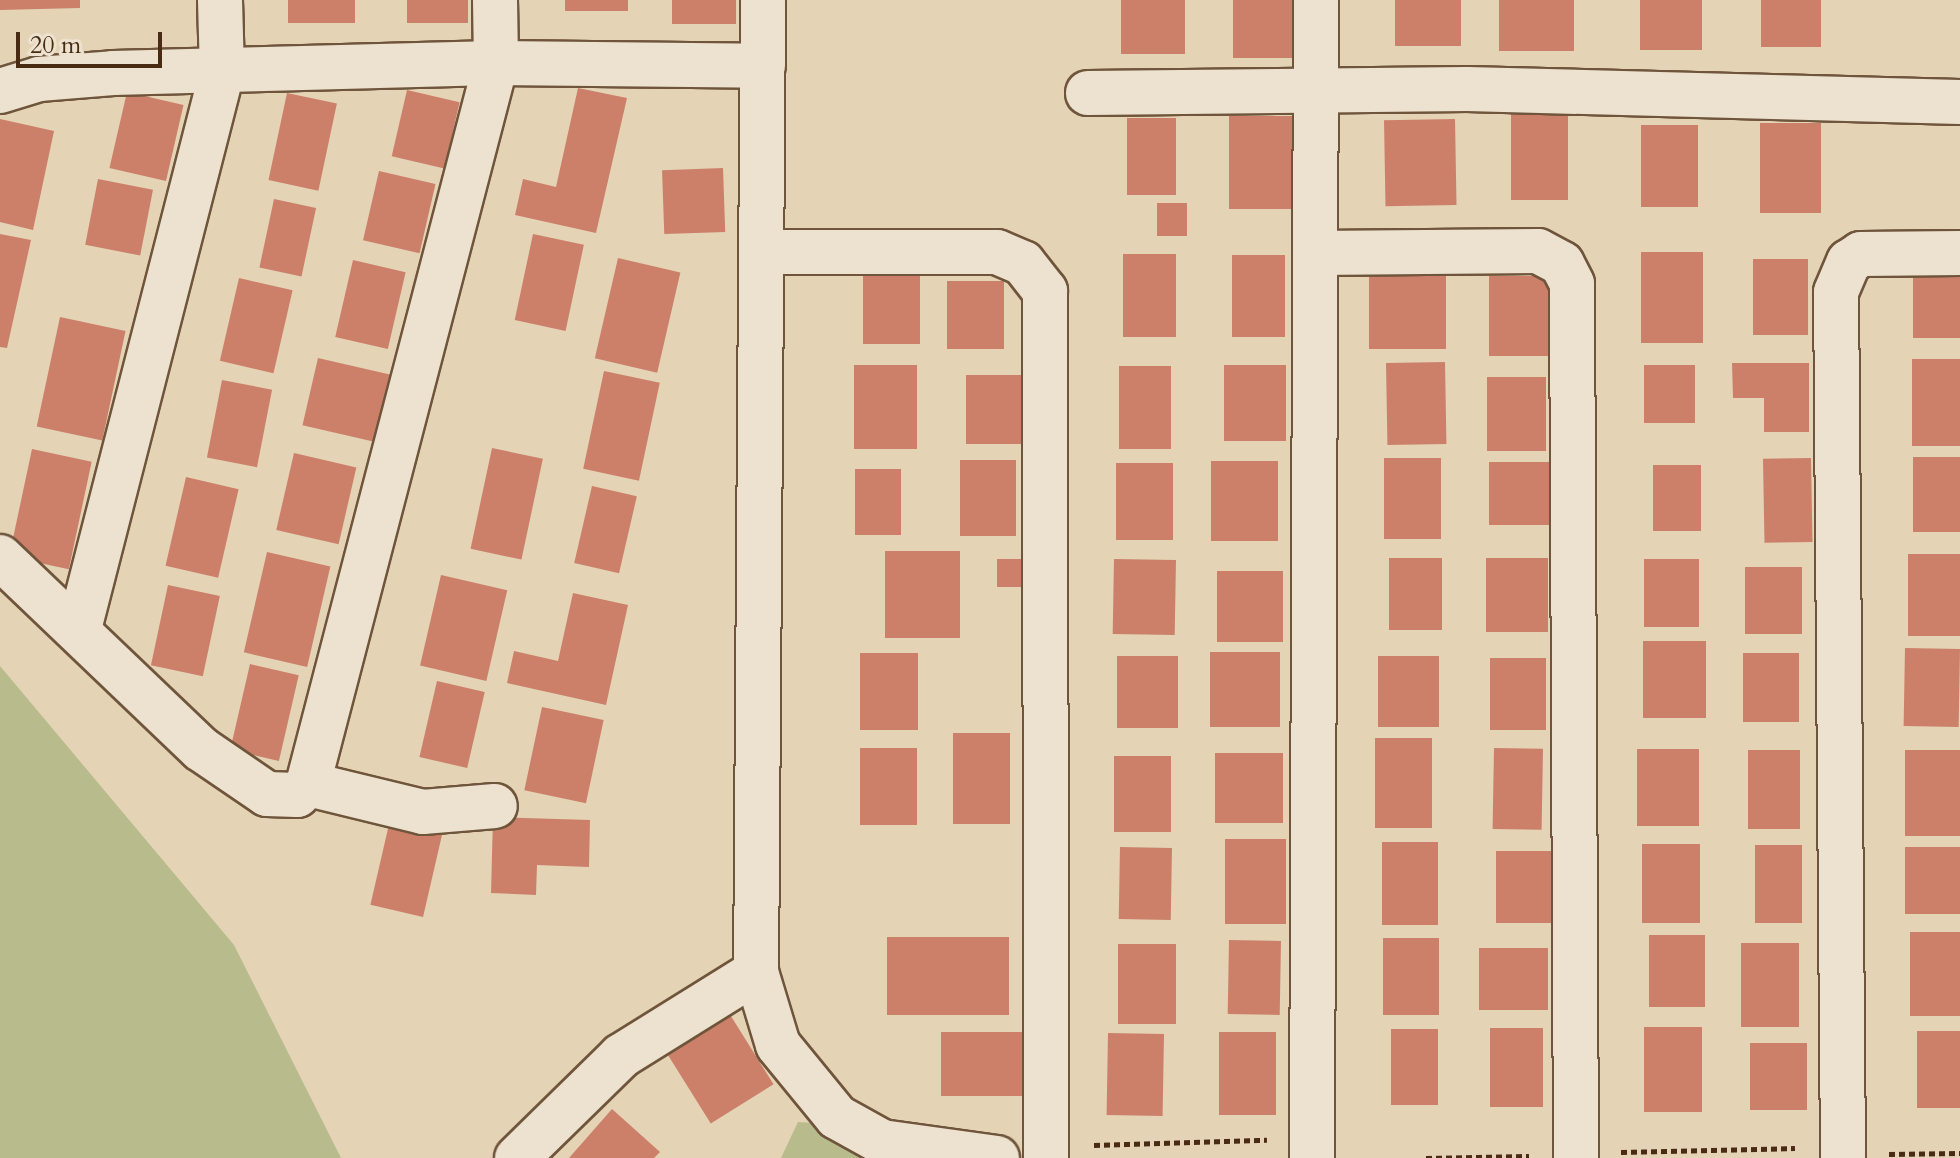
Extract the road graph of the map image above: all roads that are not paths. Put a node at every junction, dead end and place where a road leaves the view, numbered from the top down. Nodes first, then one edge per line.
1 (220, 0) edge
2 (495, 0) edge
3 (763, 0) edge
4 (1316, 0) edge
5 (496, 63) junction
6 (763, 66) junction
7 (222, 72) junction
8 (0, 91) edge
9 (1316, 91) junction
10 (1088, 93) dead end
11 (1960, 102) edge
12 (765, 252) junction
13 (1315, 253) junction
14 (1960, 253) edge
15 (0, 557) edge
16 (79, 629) junction
17 (308, 784) junction
18 (495, 806) dead end
19 (756, 972) junction
20 (1295, 1147) edge
21 (1063, 1149) edge
22 (1843, 1149) edge
23 (1575, 1152) edge
24 (517, 1158) edge
25 (997, 1158) edge

1 - 7 street
2 - 5 street
3 - 6 street
4 - 9 street
5 - 6 street
5 - 7 street
5 - 17 street
6 - 12 street
7 - 8 street
7 - 16 street
9 - 10 street
9 - 11 street
9 - 13 street
12 - 19 street
12 - 21 street
13 - 20 street
13 - 23 street
14 - 22 street
15 - 16 street
16 - 17 street
17 - 18 street
19 - 24 street
19 - 25 street

